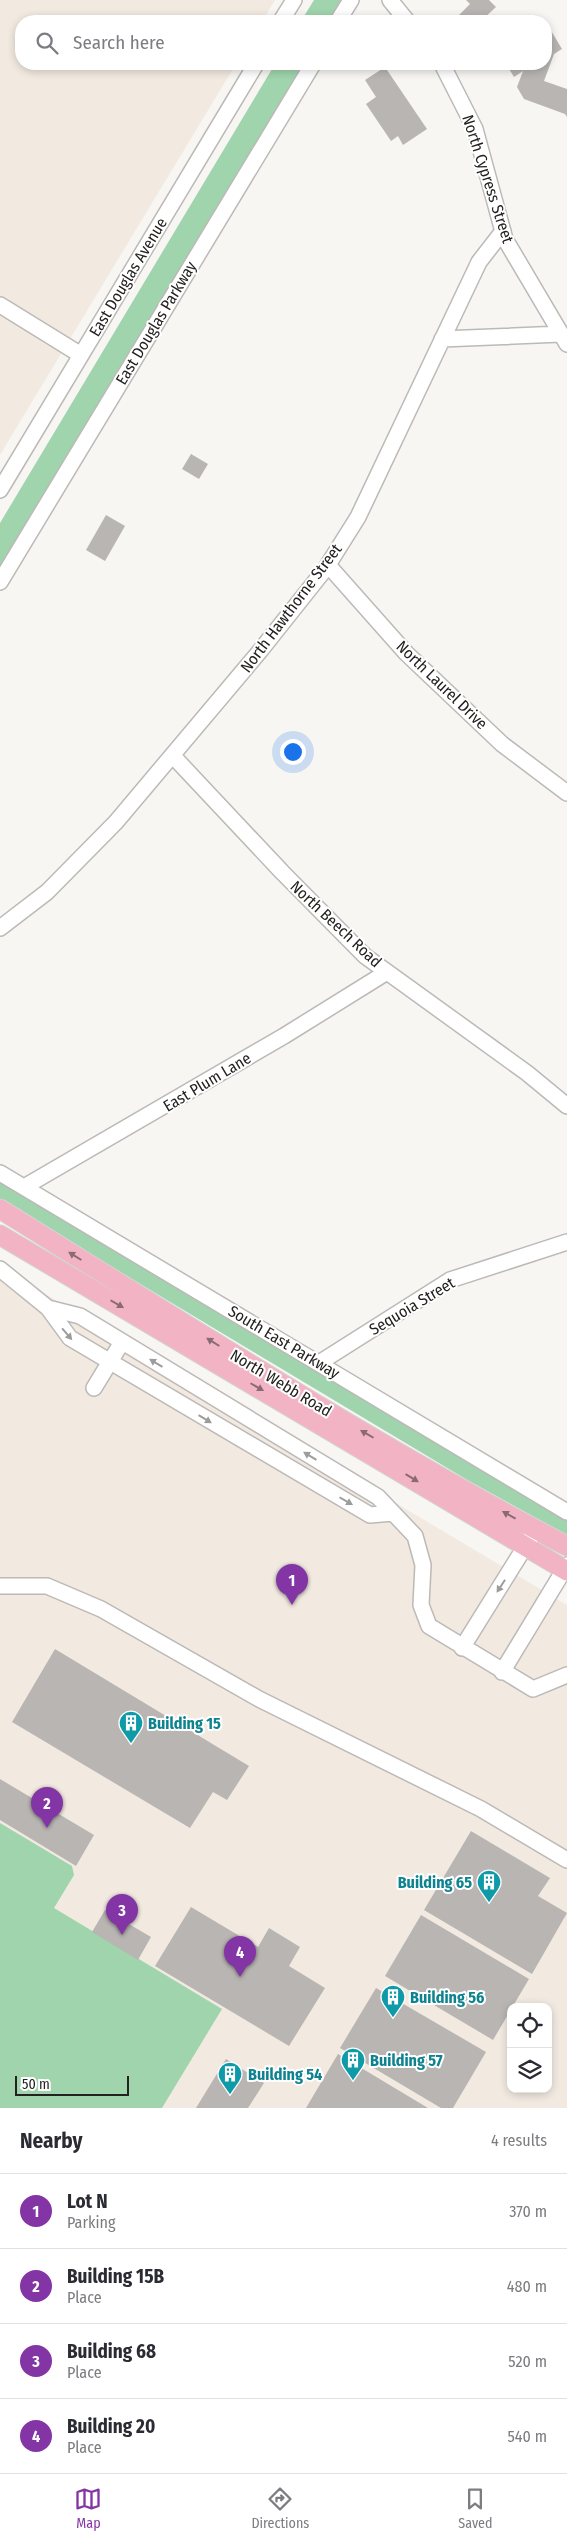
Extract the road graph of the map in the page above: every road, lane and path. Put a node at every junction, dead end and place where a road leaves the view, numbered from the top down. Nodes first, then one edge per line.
1 (294, 0) edge
2 (351, 0) edge
3 (390, 0) edge
4 (285, 15) edge
5 (342, 15) edge
6 (402, 15) edge
7 (252, 70) edge
8 (309, 70) edge
9 (445, 70) edge
10 (503, 231) junction
11 (0, 305) edge
12 (442, 339) junction
13 (564, 339) edge
14 (81, 354) junction
15 (0, 490) edge
16 (328, 564) junction
17 (0, 582) edge
18 (173, 756) junction
19 (567, 793) edge
20 (0, 928) edge
21 (387, 972) junction
22 (567, 1106) edge
23 (0, 1173) edge
24 (24, 1188) junction
25 (0, 1209) edge
26 (0, 1235) edge
27 (567, 1242) edge
28 (0, 1269) edge
29 (48, 1308) junction
30 (122, 1342) junction
31 (110, 1362) junction
32 (319, 1363) junction
33 (94, 1388) dead end
34 (254, 1422) junction
35 (243, 1441) junction
36 (567, 1512) edge
37 (393, 1513) junction
38 (536, 1530) junction
39 (567, 1546) edge
40 (526, 1547) junction
41 (566, 1569) edge
42 (0, 1586) edge
43 (462, 1648) junction
44 (502, 1672) junction
45 (567, 1675) edge
46 (567, 1860) edge

1 - 4 street
2 - 5 street
3 - 6 street
7 - 14 street, East Douglas Avenue
8 - 17 street, East Douglas Parkway
9 - 10 street, North Cypress Street
10 - 12 street, North Hawthorne Street
10 - 13 street, North Cypress Street
11 - 14 street
12 - 13 street
12 - 16 street, North Hawthorne Street
14 - 15 street, East Douglas Avenue
16 - 18 street, North Hawthorne Street
16 - 19 street, North Laurel Drive
18 - 20 street, North Hawthorne Street
18 - 21 street, North Beech Road
21 - 22 street, North Beech Road
21 - 24 street, East Plum Lane
23 - 24 street, South East Parkway
24 - 32 street, South East Parkway
38 -> 25 main road, North Webb Road
26 -> 40 main road, North Webb Road
27 - 32 street, Sequoia Street
28 - 29 street
29 - 30 street
29 -> 31 street
30 - 31 street
34 -> 30 street
31 - 33 street
31 -> 35 street
32 - 36 street, South East Parkway
34 - 35 street
37 -> 34 street
35 -> 37 street
37 - 43 street
38 - 39 main road, North Webb Road
38 - 40 street
40 - 41 main road, North Webb Road
40 -> 43 street
41 - 44 street
42 - 46 street
43 - 44 street
44 - 45 street

